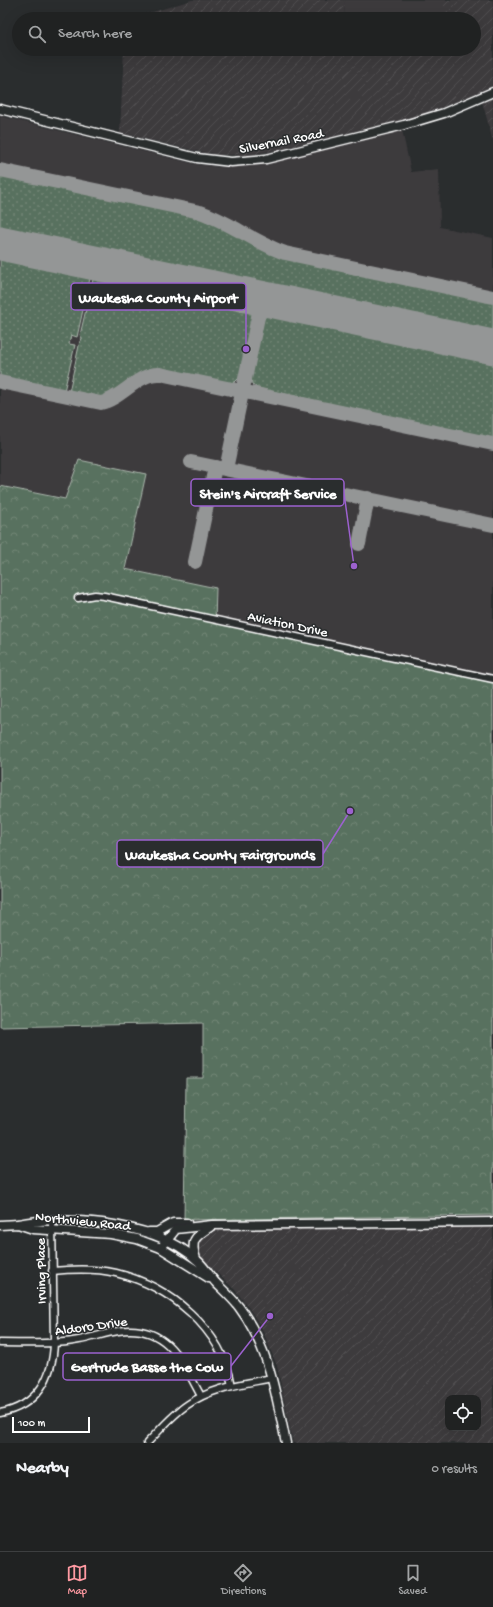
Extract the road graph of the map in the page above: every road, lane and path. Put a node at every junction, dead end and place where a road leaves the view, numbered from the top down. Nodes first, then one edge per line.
1 (493, 92) edge
2 (0, 109) edge
3 (78, 598) dead end
4 (493, 679) edge
5 (52, 1221) junction
6 (493, 1222) edge
7 (179, 1223) junction
8 (18, 1224) junction
9 (0, 1225) edge
10 (212, 1225) junction
11 (52, 1230) junction
12 (146, 1232) junction
13 (165, 1240) junction
14 (161, 1248) junction
15 (196, 1259) junction
16 (52, 1270) junction
17 (216, 1282) junction
18 (54, 1342) junction
19 (0, 1343) edge
20 (272, 1378) junction
21 (232, 1386) junction
22 (201, 1396) junction
23 (0, 1413) edge
24 (147, 1443) edge
25 (286, 1443) edge

1 - 2 street, Silvernail Road
3 - 4 street, Aviation Drive
5 - 8 street
5 - 11 street, Irving Place
5 - 12 street
6 - 10 street
7 - 10 street
7 - 12 street
7 - 13 street
8 - 9 street, Northview Road
8 - 11 street, Northview Road
10 - 13 street
10 - 15 street
11 - 14 street, Northview Road
11 - 16 street, Irving Place
12 - 13 street
13 - 14 street
13 - 15 street
14 - 17 street, Northview Road
15 - 17 street
16 - 18 street, Irving Place
16 - 21 street
17 - 20 street
18 - 19 street, Aldoro Drive
18 - 22 street, Aldoro Drive
18 - 23 street, Irving Place
20 - 21 street
20 - 25 street
21 - 22 street
22 - 24 street

